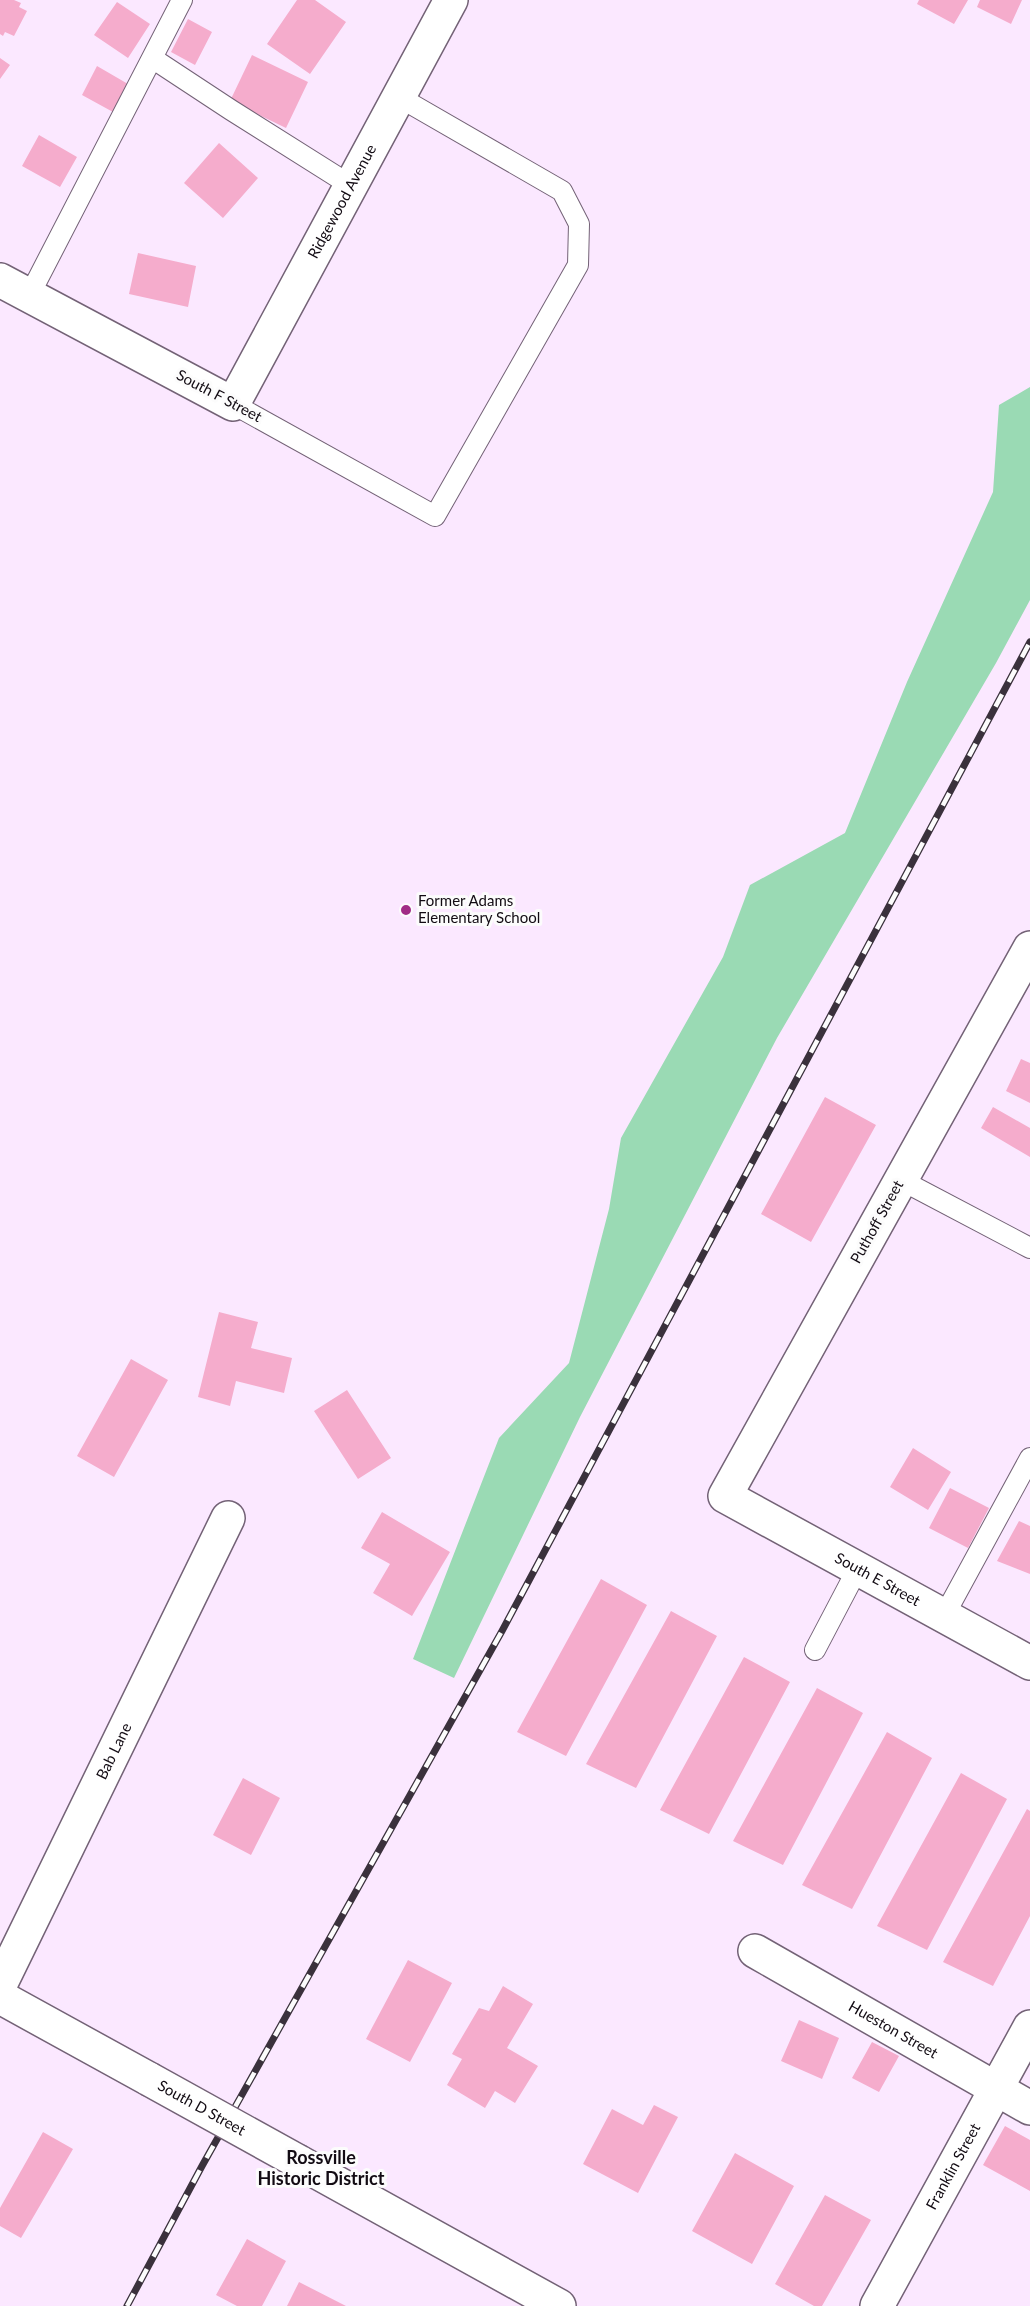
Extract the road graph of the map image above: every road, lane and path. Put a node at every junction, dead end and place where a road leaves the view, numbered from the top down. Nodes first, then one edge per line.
1 (182, 0) edge
2 (451, 0) edge
3 (152, 58) junction
4 (399, 97) junction
5 (350, 185) junction
6 (0, 280) edge
7 (29, 296) junction
8 (233, 404) junction
9 (1030, 948) edge
10 (901, 1180) junction
11 (1030, 1248) edge
12 (1030, 1458) edge
13 (724, 1496) joint
14 (228, 1518) dead end
15 (858, 1568) junction
16 (944, 1616) junction
17 (815, 1650) dead end
18 (1030, 1663) edge
19 (755, 1952) dead end
20 (0, 1985) edge
21 (0, 1997) edge
22 (1030, 2027) edge
23 (995, 2088) junction
24 (1030, 2108) edge
25 (559, 2306) edge
26 (877, 2306) edge

1 - 3 lane
2 - 4 street, Ridgewood Avenue
3 - 5 lane
3 - 7 lane
4 - 5 street, Ridgewood Avenue
4 - 8 lane, South F Street
5 - 8 street, Ridgewood Avenue
6 - 7 street, South F Street
7 - 8 street, South F Street
9 - 10 street, Puthoff Street
10 - 11 lane
10 - 13 street, Puthoff Street
12 - 16 lane
13 - 15 street, South E Street
14 - 20 street, Bab Lane
15 - 16 street, South E Street
15 - 17 lane
16 - 18 street, South E Street
19 - 23 street, Hueston Street
21 - 25 street, South D Street, bridge
22 - 23 street, Franklin Street
23 - 24 street, Hueston Street
23 - 26 street, Franklin Street

